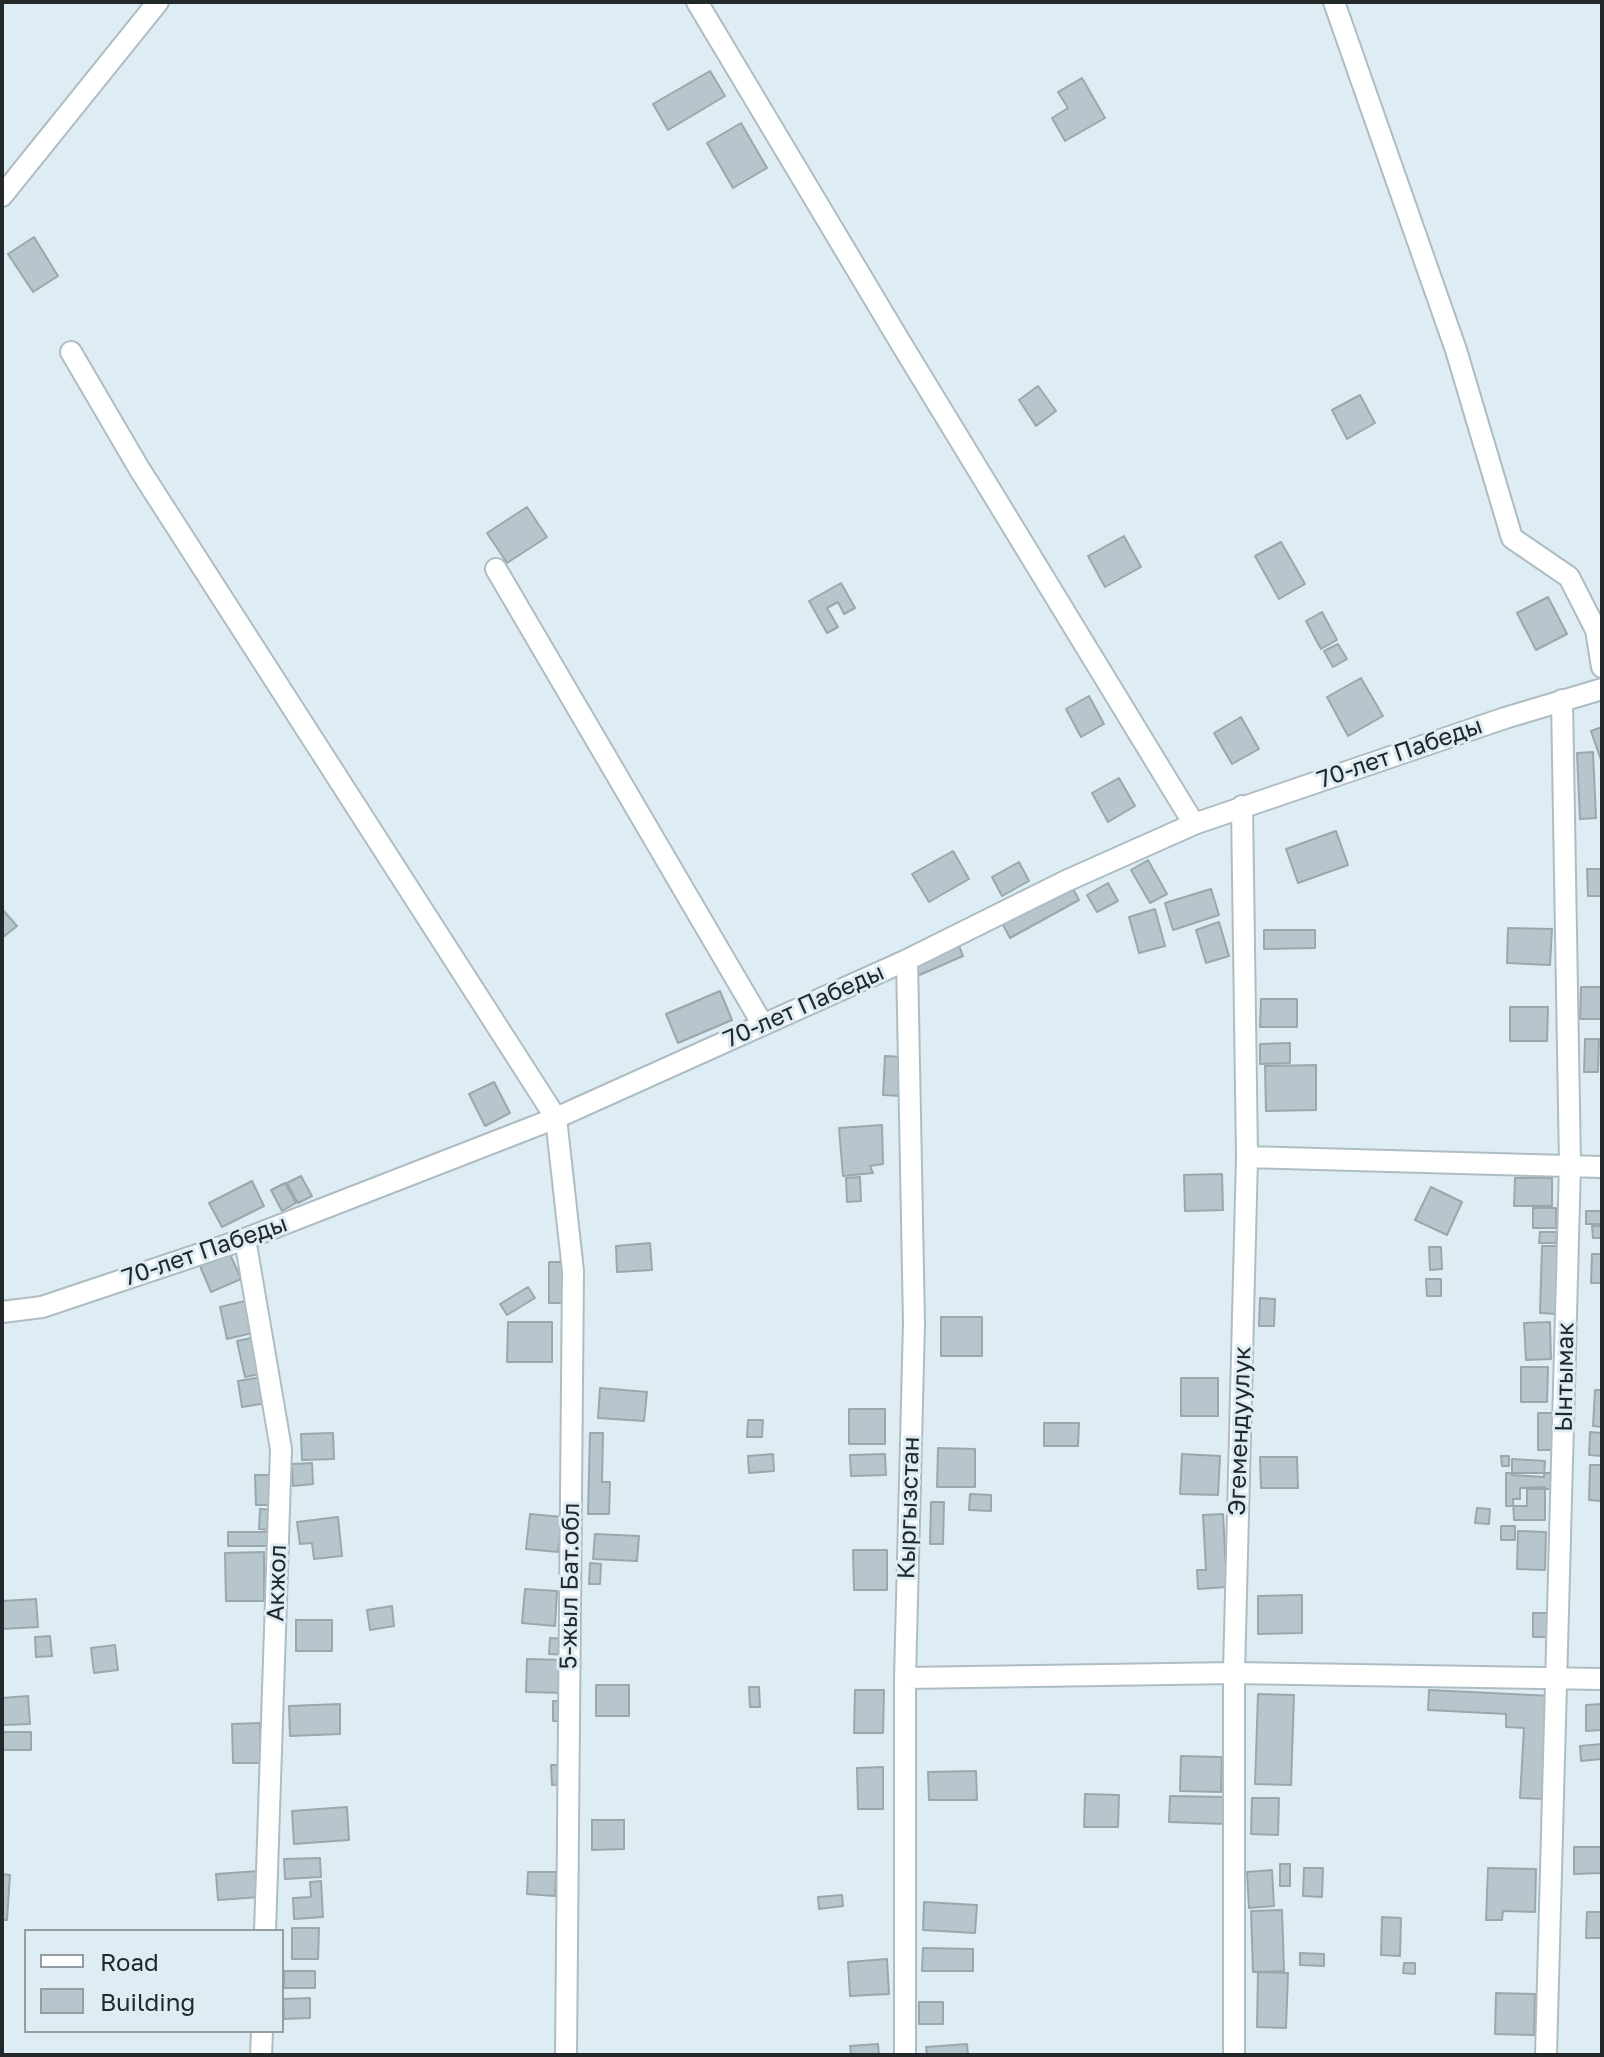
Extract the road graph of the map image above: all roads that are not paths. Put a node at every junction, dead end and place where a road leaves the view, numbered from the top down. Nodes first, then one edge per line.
1 (158, 2) edge
2 (697, 2) edge
3 (1334, 2) edge
4 (2, 196) edge
5 (71, 352) dead end
6 (496, 569) dead end
7 (1602, 667) edge
8 (1602, 689) edge
9 (1562, 700) junction
10 (1242, 806) junction
11 (1194, 824) junction
12 (907, 960) junction
13 (763, 1025) junction
14 (556, 1118) junction
15 (1247, 1157) junction
16 (1570, 1165) junction
17 (1602, 1167) edge
18 (245, 1239) junction
19 (2, 1312) edge
20 (1234, 1673) junction
21 (905, 1678) junction
22 (1558, 1679) junction
23 (1602, 1679) edge
24 (265, 1929) edge
25 (262, 2033) edge
26 (261, 2055) edge
27 (566, 2055) edge
28 (905, 2055) edge
29 (1234, 2055) edge
30 (1546, 2055) edge

1 - 4 street
2 - 11 street
3 - 7 street
5 - 14 street
6 - 13 street
8 - 9 street, 70-лет Пабеды
9 - 10 street, 70-лет Пабеды
9 - 16 street, Ынтымак
10 - 11 street, 70-лет Пабеды
10 - 15 street, Эгемендуулук
11 - 12 street, 70-лет Пабеды
12 - 13 street, 70-лет Пабеды
12 - 21 street, Кыргызстан
13 - 14 street, 70-лет Пабеды
14 - 18 street, 70-лет Пабеды
14 - 27 street, 5-жыл Бат.обл
15 - 16 street
15 - 20 street, Эгемендуулук
16 - 17 street
16 - 22 street, Ынтымак
18 - 19 street, 70-лет Пабеды
18 - 24 street, Акжол
20 - 21 street
20 - 22 street
20 - 29 street, Эгемендуулук
21 - 28 street, Кыргызстан
22 - 23 street
22 - 30 street, Ынтымак
25 - 26 street

